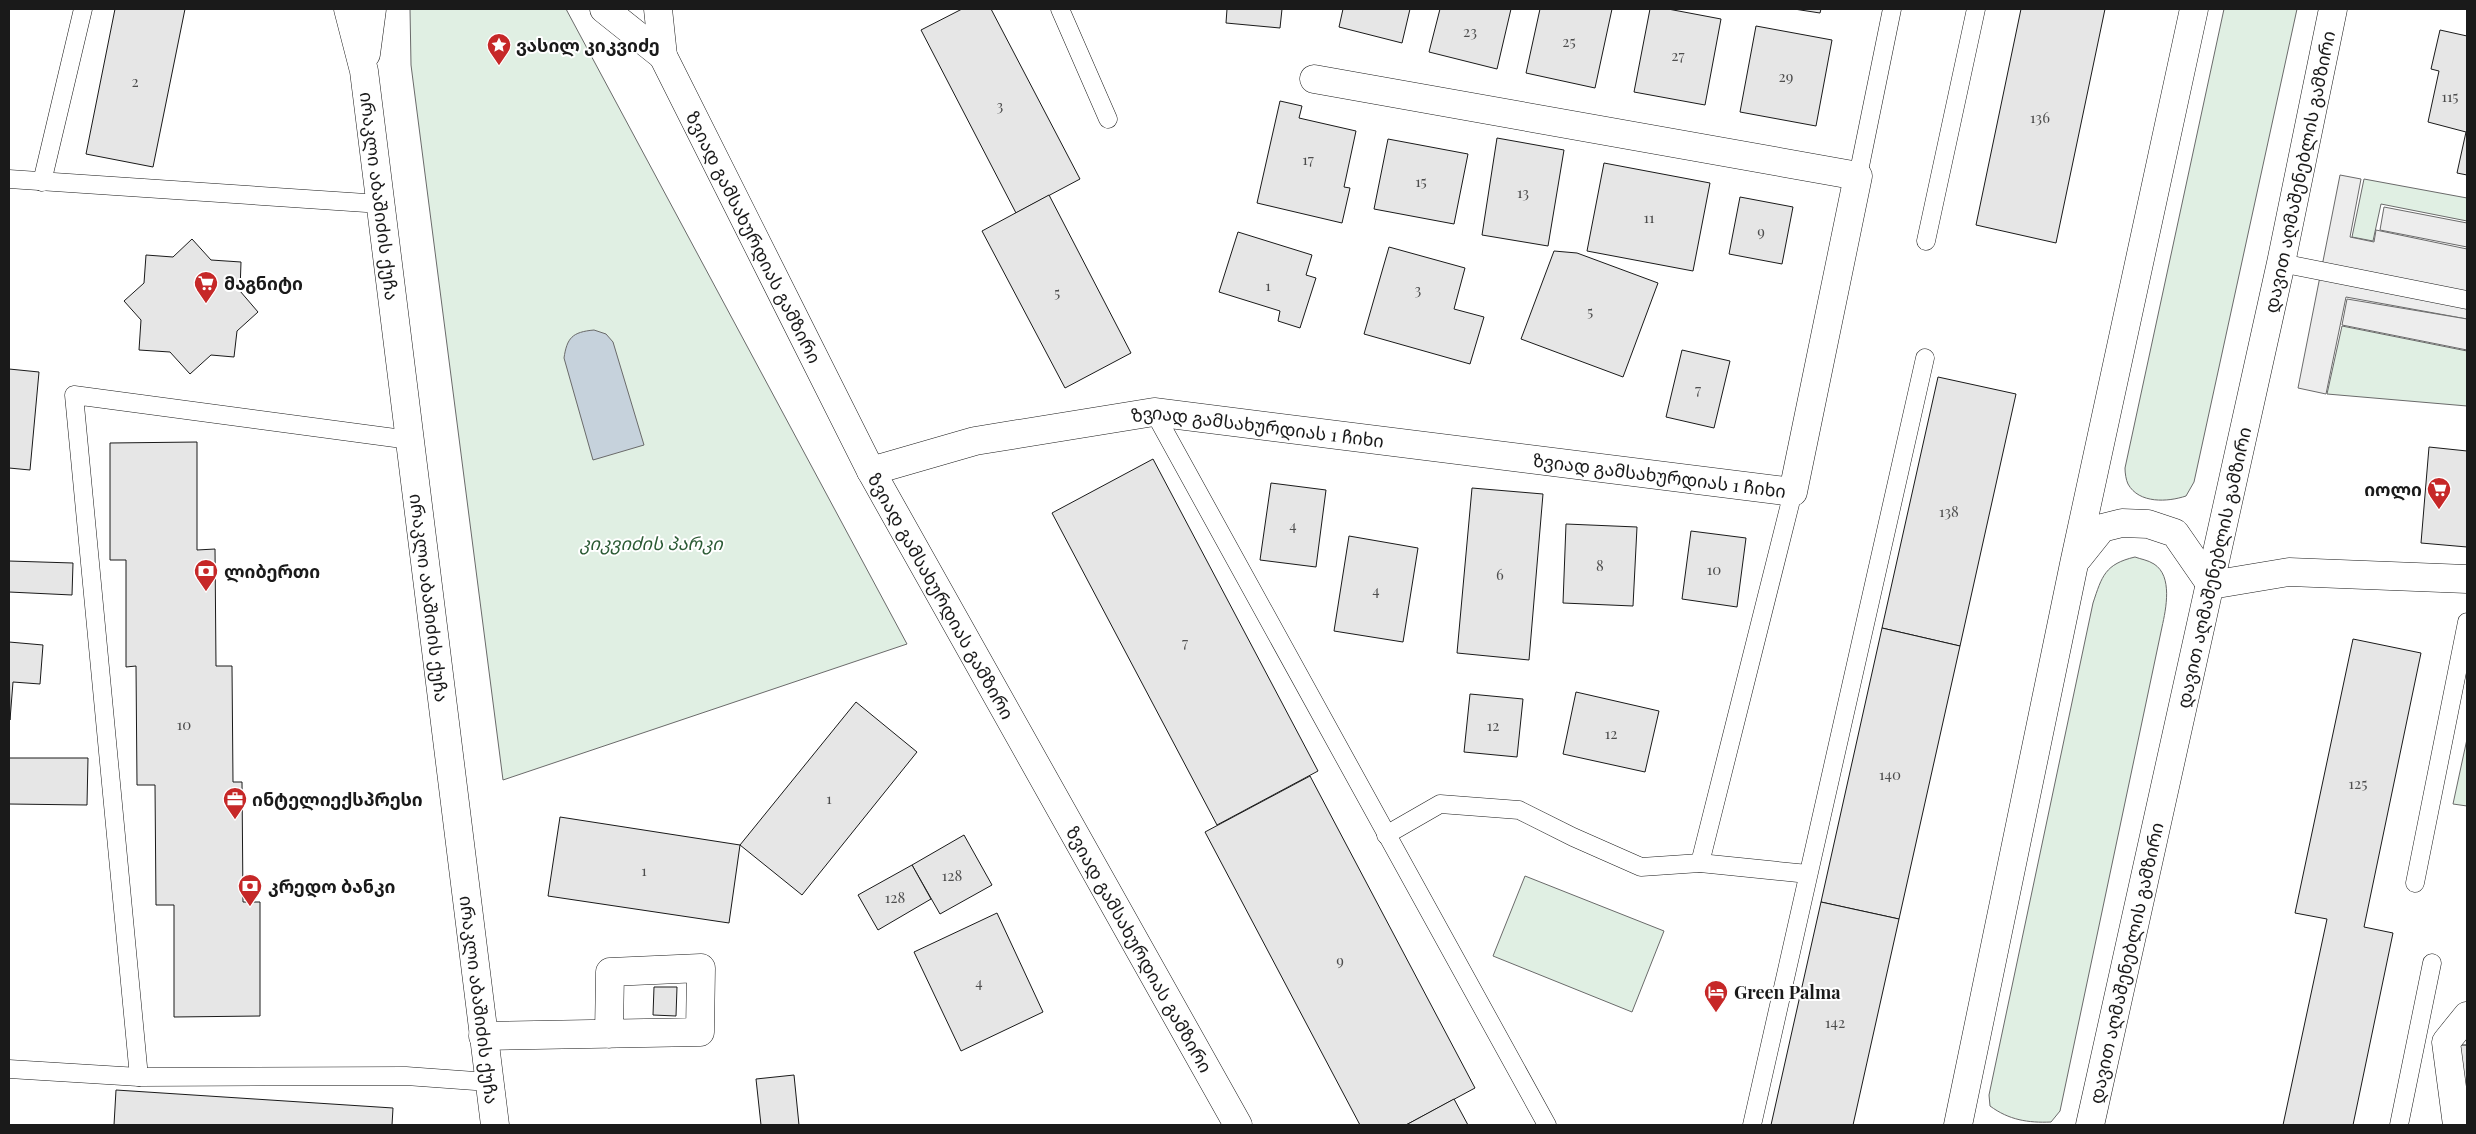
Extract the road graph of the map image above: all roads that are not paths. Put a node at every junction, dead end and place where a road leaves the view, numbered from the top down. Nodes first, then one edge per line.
1 (83, 9) edge
2 (348, 9) edge
3 (372, 9) edge
4 (604, 9) edge
5 (658, 9) edge
6 (1060, 9) edge
7 (1892, 9) edge
8 (1976, 9) edge
9 (2194, 9) edge
10 (2333, 9) edge
11 (663, 56) junction
12 (364, 71) junction
13 (1314, 79) dead end
14 (1108, 119) dead end
15 (1858, 176) junction
16 (9, 179) edge
17 (42, 182) junction
18 (381, 204) junction
19 (1926, 241) dead end
20 (2281, 263) junction
21 (2467, 300) edge
22 (1925, 358) dead end
23 (1154, 412) junction
24 (410, 440) junction
25 (871, 471) junction
26 (1792, 492) junction
27 (2074, 564) junction
28 (2467, 579) edge
29 (2211, 585) junction
30 (2467, 622) edge
31 (1386, 835) junction
32 (1700, 863) junction
33 (1808, 874) junction
34 (2415, 883) dead end
35 (2432, 963) dead end
36 (2467, 1016) edge
37 (609, 1034) dead end
38 (484, 1036) junction
39 (2418, 1036) junction
40 (2446, 1042) junction
41 (9, 1069) edge
42 (139, 1077) junction
43 (489, 1082) junction
44 (495, 1125) edge
45 (1238, 1125) edge
46 (1547, 1125) edge
47 (1752, 1125) edge
48 (1958, 1125) edge
49 (2090, 1125) edge
50 (2399, 1125) edge
51 (2457, 1125) edge

1 - 17 lane
2 - 12 main road, ირაკლი აბაშიძის ქუჩა
3 - 12 main road, ირაკლი აბაშიძის ქუჩა
4 - 11 main road, ზვიად გამსახურდიას გამზირი
5 - 11 main road, ზვიად გამსახურდიას გამზირი
6 - 14 lane
7 - 15 lane
8 - 19 lane
9 - 27 main road
10 - 20 main road, დავით აღმაშენებლის გამზირი
11 - 25 main road, ზვიად გამსახურდიას გამზირი
12 - 18 main road, ირაკლი აბაშიძის ქუჩა
13 - 15 main road
15 - 26 main road, ზვიად გამსახურდიას 1 ჩიხი
16 - 17 lane
17 - 18 lane
18 - 24 main road, ირაკლი აბაშიძის ქუჩა
20 - 21 lane
20 - 29 main road, დავით აღმაშენებლის გამზირი
22 - 33 lane
23 - 25 main road, ზვიად გამსახურდიას 1 ჩიხი
23 - 26 main road, ზვიად გამსახურდიას 1 ჩიხი
23 - 31 lane
24 - 38 main road, ირაკლი აბაშიძის ქუჩა
24 - 42 lane
25 - 45 main road, ზვიად გამსახურდიას გამზირი
26 - 32 lane
27 - 29 main road
27 - 48 main road
28 - 29 main road
29 - 49 main road, დავით აღმაშენებლის გამზირი
30 - 34 lane
31 - 32 lane
31 - 46 lane
32 - 33 lane
33 - 47 lane
35 - 39 lane
36 - 40 main road
37 - 38 main road
38 - 43 main road, ირაკლი აბაშიძის ქუჩა
39 - 40 lane
39 - 50 lane
40 - 51 main road
41 - 42 lane
42 - 43 lane
43 - 44 main road, ირაკლი აბაშიძის ქუჩა

